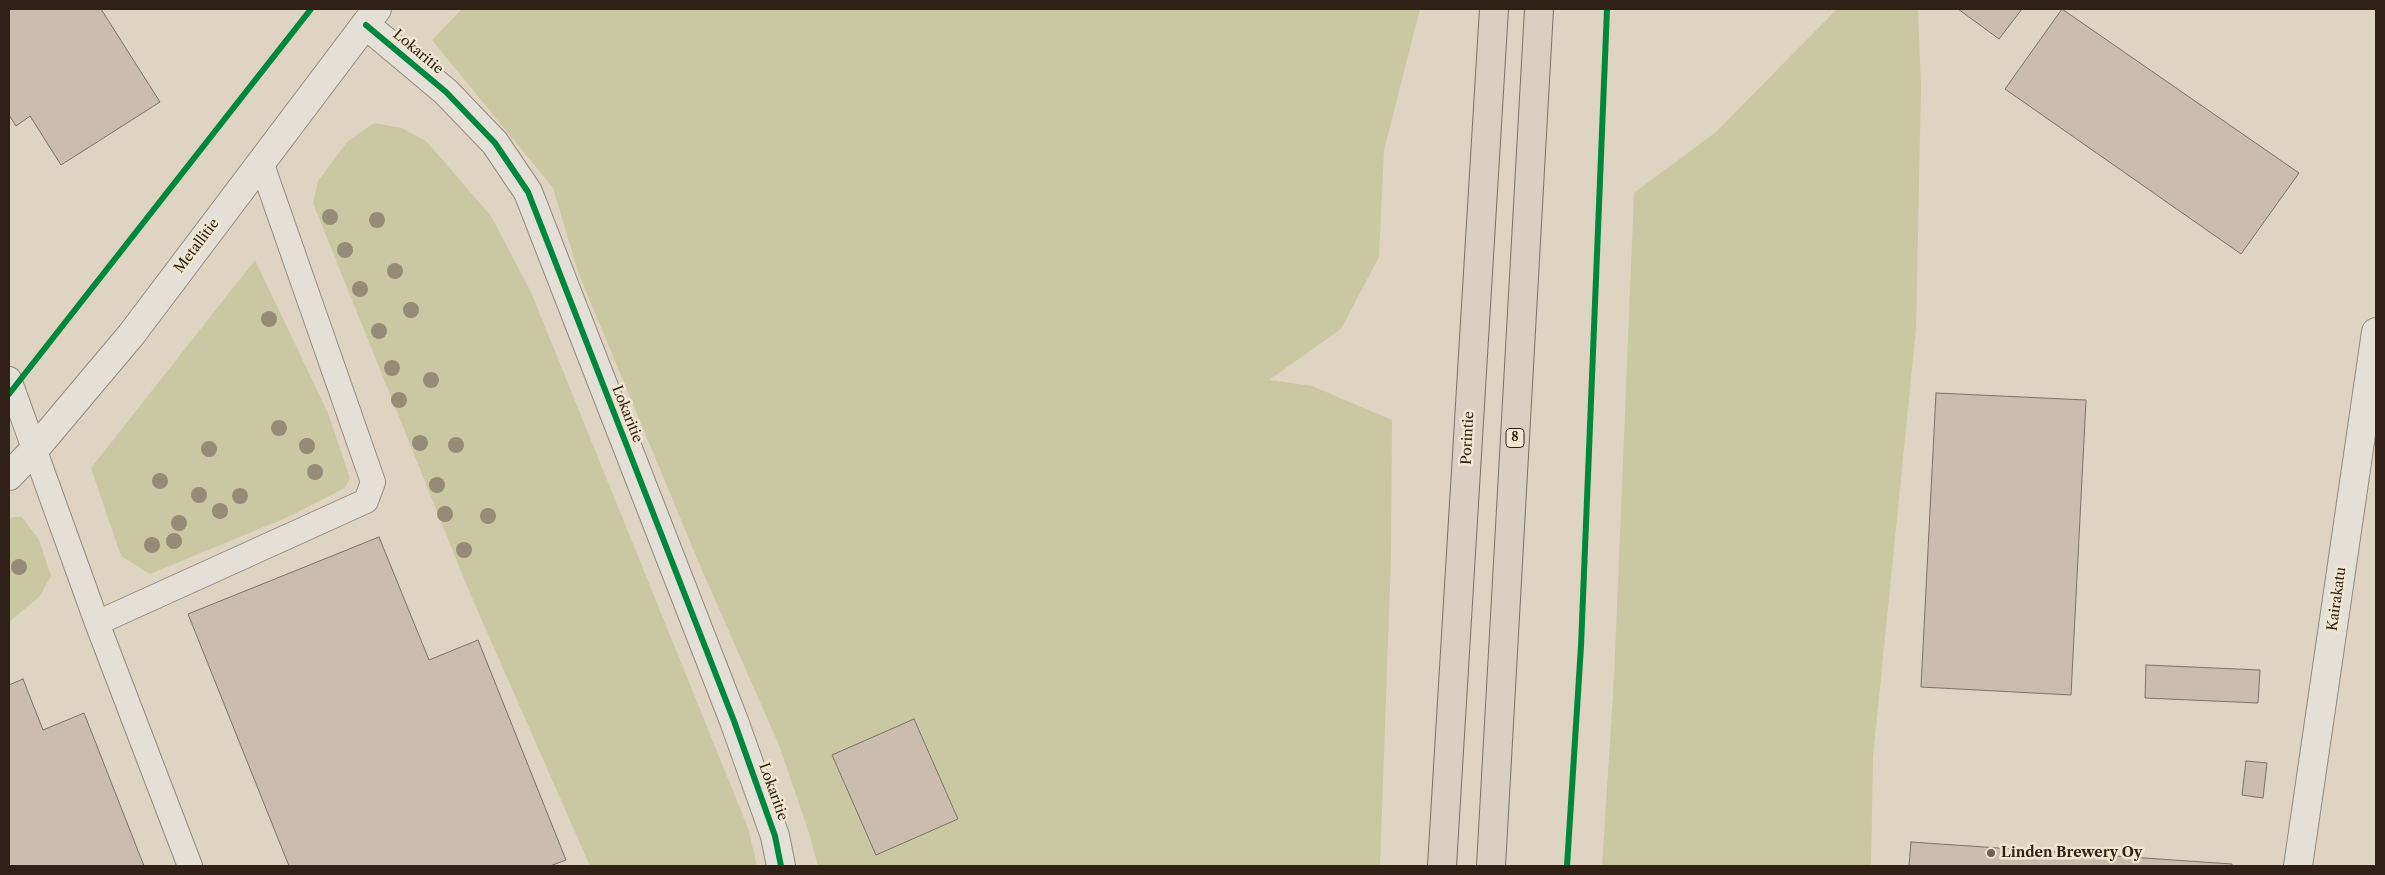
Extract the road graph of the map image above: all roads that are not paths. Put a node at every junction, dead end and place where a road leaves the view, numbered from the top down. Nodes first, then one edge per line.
1 (1494, 9) edge
2 (1539, 9) edge
3 (371, 17) edge
4 (262, 162) junction
5 (2376, 332) edge
6 (9, 379) edge
7 (35, 450) junction
8 (9, 476) edge
9 (97, 623) junction
10 (190, 866) edge
11 (781, 866) edge
12 (1442, 866) edge
13 (1491, 866) edge
14 (2298, 866) edge

1 - 12 highway, Porintie
2 - 13 highway, 8
3 - 4 street, Metallitie
3 - 11 street, Lokaritie
4 - 7 street, Metallitie
4 - 9 lane
5 - 14 street, Kairakatu
6 - 7 lane
7 - 8 street, Metallitie
7 - 9 lane
9 - 10 lane

